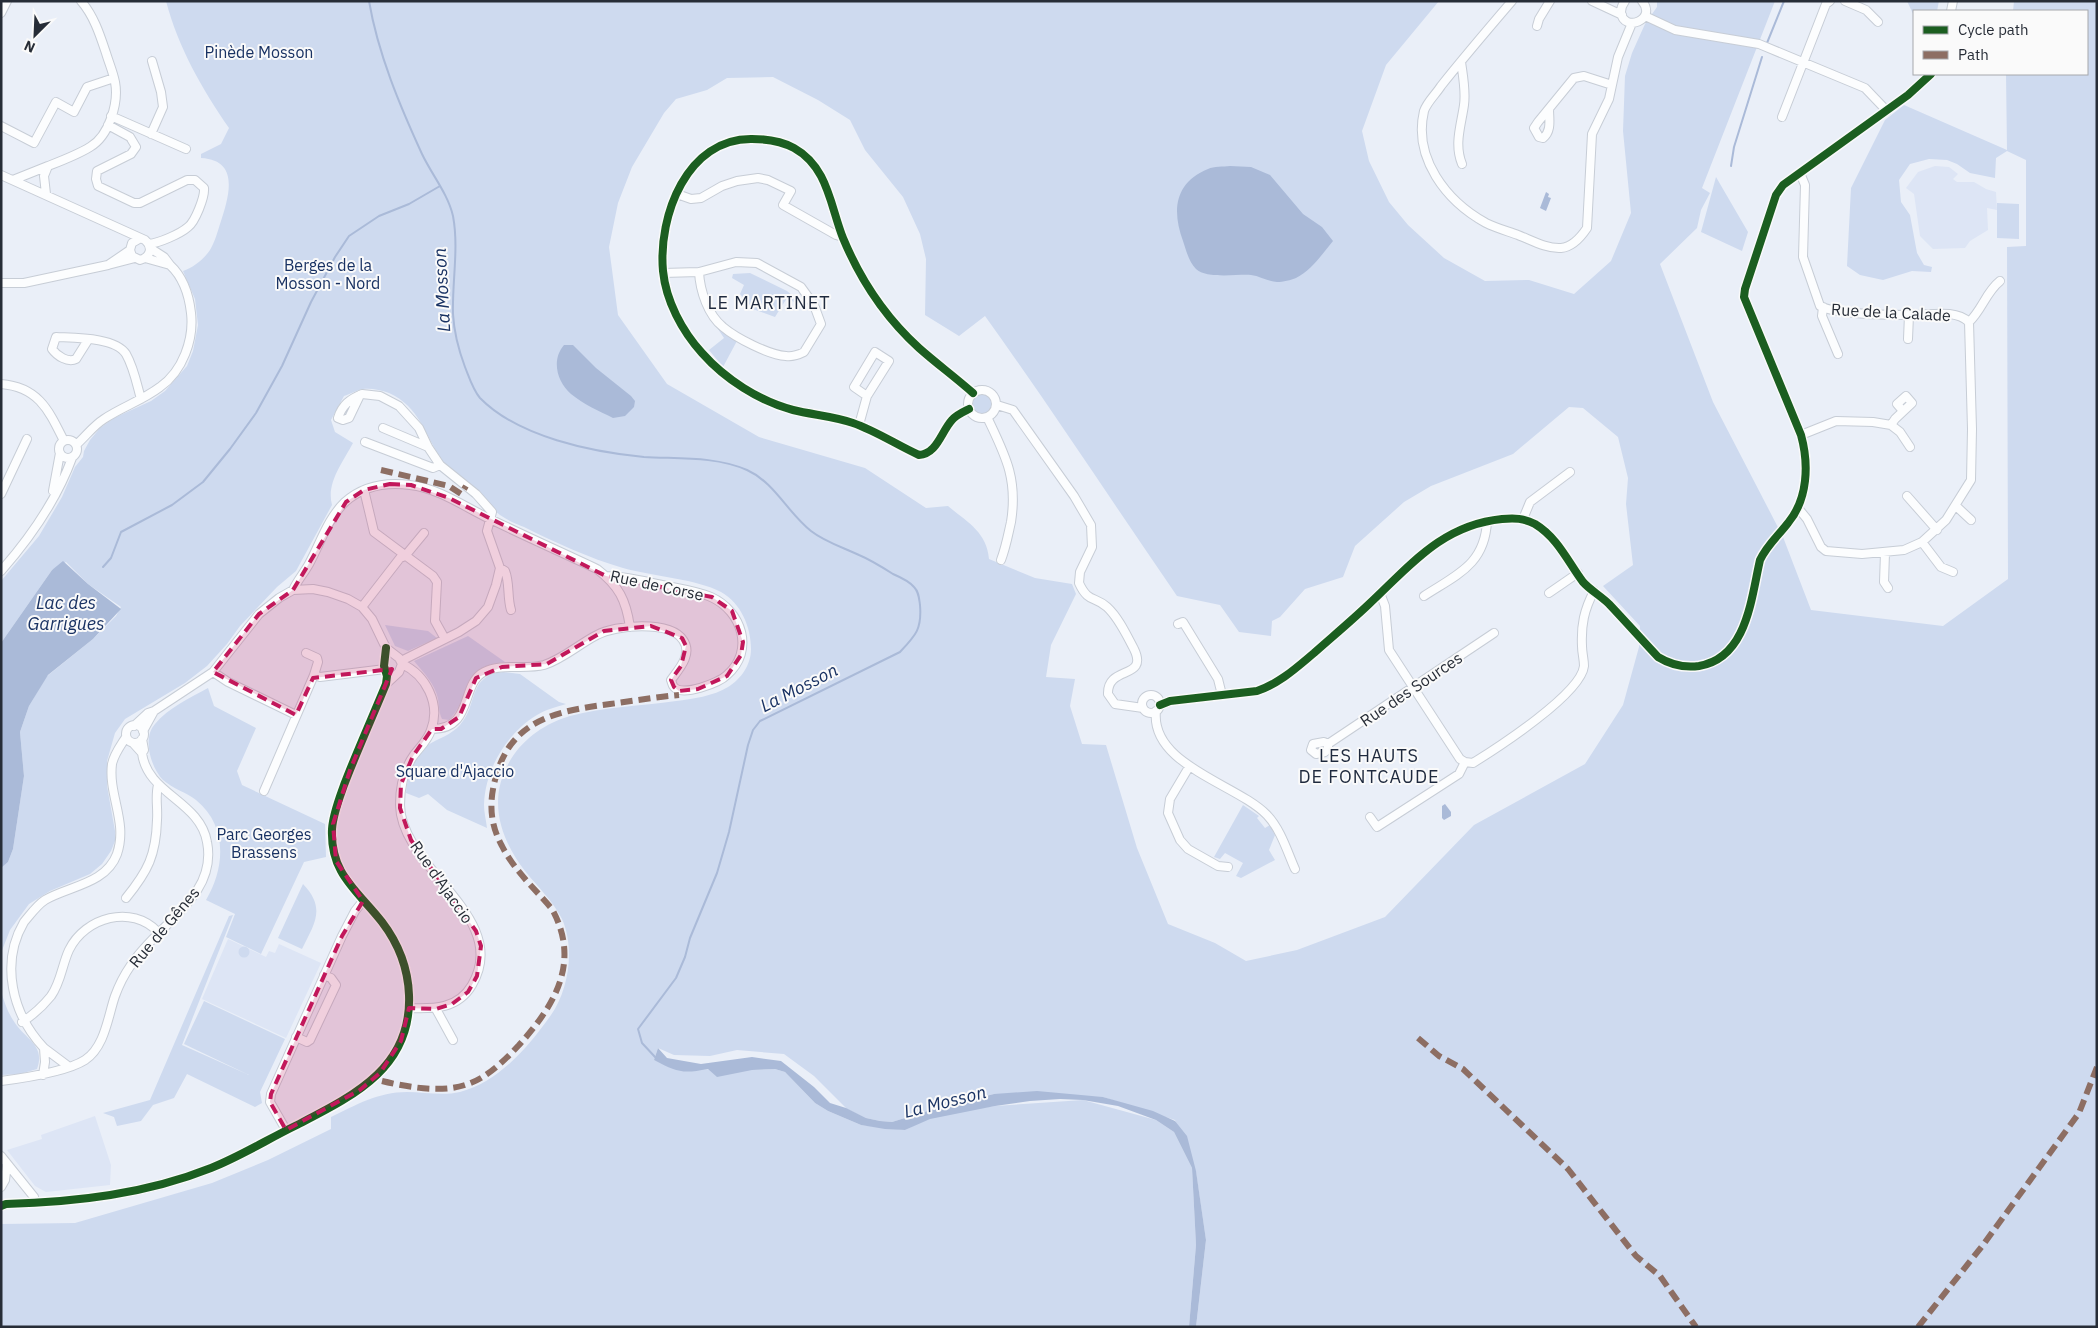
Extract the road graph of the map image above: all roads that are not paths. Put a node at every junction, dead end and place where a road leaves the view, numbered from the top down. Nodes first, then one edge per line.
1 (7, 1) edge
2 (82, 1) edge
3 (1512, 1) edge
4 (1550, 1) edge
5 (1592, 1) edge
6 (1625, 1) edge
7 (1642, 1) edge
8 (1830, 1) edge
9 (1845, 1) edge
10 (1, 13) edge
11 (1622, 16) junction
12 (1645, 16) junction
13 (1878, 22) dead end
14 (1632, 23) junction
15 (1537, 26) dead end
16 (152, 61) dead end
17 (1461, 62) junction
18 (1804, 63) junction
19 (1930, 75) edge
20 (114, 78) junction
21 (1612, 84) junction
22 (1549, 109) dead end
23 (1887, 111) junction
24 (111, 116) junction
25 (1782, 117) dead end
26 (108, 125) junction
27 (1, 126) edge
28 (151, 134) junction
29 (186, 149) dead end
30 (1462, 164) dead end
31 (48, 166) junction
32 (1800, 173) junction
33 (1, 175) edge
34 (13, 180) junction
35 (46, 194) junction
36 (677, 194) junction
37 (114, 225) junction
38 (843, 237) junction
39 (139, 239) junction
40 (165, 240) junction
41 (149, 246) junction
42 (130, 248) junction
43 (135, 258) junction
44 (145, 258) junction
45 (164, 258) junction
46 (108, 265) junction
47 (170, 265) junction
48 (699, 272) junction
49 (663, 273) junction
50 (2000, 281) dead end
51 (1, 283) edge
52 (1823, 307) junction
53 (1909, 315) junction
54 (1970, 322) junction
55 (1908, 339) dead end
56 (88, 340) junction
57 (1838, 354) dead end
58 (1, 384) edge
59 (973, 393) junction
60 (360, 395) dead end
61 (867, 396) junction
62 (141, 399) junction
63 (997, 405) junction
64 (969, 409) junction
65 (1903, 411) dead end
66 (986, 418) junction
67 (859, 425) junction
68 (1891, 425) junction
69 (383, 428) dead end
70 (1801, 435) junction
71 (27, 439) dead end
72 (64, 441) junction
73 (365, 442) dead end
74 (76, 445) junction
75 (428, 447) junction
76 (1910, 447) dead end
77 (60, 453) junction
78 (72, 458) junction
79 (440, 465) junction
80 (1570, 472) dead end
81 (364, 490) junction
82 (1, 494) edge
83 (1907, 496) dead end
84 (52, 498) junction
85 (1956, 506) junction
86 (1798, 508) junction
87 (490, 519) junction
88 (1523, 519) junction
89 (1971, 520) dead end
90 (1488, 521) junction
91 (1937, 530) junction
92 (424, 533) dead end
93 (1922, 542) junction
94 (1885, 553) junction
95 (405, 556) junction
96 (1001, 560) dead end
97 (500, 568) junction
98 (1, 571) edge
99 (1953, 572) dead end
100 (1578, 573) junction
101 (606, 576) junction
102 (1888, 588) dead end
103 (293, 590) junction
104 (1594, 591) junction
105 (1380, 593) junction
106 (1549, 593) dead end
107 (1424, 596) dead end
108 (362, 607) junction
109 (510, 610) dead end
110 (1178, 624) dead end
111 (630, 627) junction
112 (1494, 633) dead end
113 (445, 639) junction
114 (386, 648) junction
115 (306, 653) dead end
116 (400, 660) junction
117 (385, 667) junction
118 (213, 672) junction
119 (397, 674) junction
120 (314, 675) junction
121 (386, 684) junction
122 (1414, 687) junction
123 (1222, 695) junction
124 (1140, 705) junction
125 (1156, 710) junction
126 (154, 711) junction
127 (296, 715) junction
128 (134, 726) junction
129 (432, 729) junction
130 (142, 735) junction
131 (126, 737) junction
132 (133, 743) junction
133 (1328, 744) dead end
134 (142, 753) junction
135 (1465, 762) junction
136 (1189, 767) junction
137 (158, 785) junction
138 (264, 792) dead end
139 (1370, 817) dead end
140 (1228, 867) dead end
141 (1295, 869) dead end
142 (126, 898) dead end
143 (363, 901) junction
144 (158, 932) junction
145 (324, 975) junction
146 (409, 1008) junction
147 (436, 1009) junction
148 (22, 1022) junction
149 (296, 1037) junction
150 (454, 1040) dead end
151 (44, 1048) junction
152 (68, 1066) junction
153 (43, 1074) junction
154 (1, 1081) edge
155 (286, 1130) junction
156 (1, 1156) edge
157 (7, 1164) junction
158 (1, 1187) edge
159 (35, 1203) junction
160 (3, 1204) edge

1 - 10 street
2 - 20 street
3 - 17 street
4 - 15 street
5 - 11 street
6 - 11 street
7 - 12 street
8 - 18 street
9 - 13 street
11 - 14 street
12 - 14 street
12 - 18 street
14 - 21 street
16 - 28 street
17 - 21 street
17 - 30 street
18 - 23 street
18 - 25 street
19 - 23 street
20 - 24 street
20 - 27 street
21 - 22 street
23 - 32 street
24 - 26 street
24 - 28 street
26 - 31 street
26 - 40 street
28 - 29 street
31 - 34 street
31 - 35 street
32 - 52 street, Rue de la Calade
32 - 70 street
33 - 34 street
34 - 35 street
35 - 37 street
36 - 38 street
36 - 38 street
36 - 49 street
37 - 39 street
37 - 42 street
38 - 59 street
39 - 41 street
39 - 42 street
40 - 41 street
40 - 45 street
41 - 44 street
41 - 45 street
42 - 43 street
42 - 46 street
43 - 44 street
43 - 46 street
44 - 47 street
45 - 47 street
46 - 51 street
47 - 62 street
48 - 48 street
48 - 49 street
49 - 67 street
50 - 54 street
52 - 53 street, Rue de la Calade
52 - 57 street
53 - 54 street, Rue de la Calade
53 - 55 street
54 - 85 street, Rue de la Calade
56 - 56 street
56 - 62 street
58 - 72 street
59 - 63 street
59 - 64 street
60 - 75 street
61 - 61 street
61 - 67 street
62 - 74 street
63 - 66 street
63 - 124 street
64 - 66 street
64 - 67 street
65 - 68 street
66 - 96 street
68 - 70 street
68 - 76 street
69 - 75 street
70 - 86 street
71 - 82 street
72 - 74 street
72 - 77 street
73 - 79 street
74 - 78 street
75 - 79 street
77 - 78 street
77 - 84 street
78 - 84 street
79 - 87 street
80 - 88 street
81 - 87 street, Rue de Corse
81 - 95 street
81 - 103 street
83 - 91 street
84 - 98 street
85 - 89 street
85 - 91 street, Rue de la Calade
86 - 94 street, Rue de la Calade
86 - 104 street
87 - 97 street
87 - 101 street, Rue de Corse
88 - 90 street
88 - 100 street
90 - 105 street
90 - 107 street
91 - 93 street, Rue de la Calade
92 - 95 street
93 - 94 street, Rue de la Calade
93 - 99 street
94 - 102 street
95 - 108 street
95 - 113 street
97 - 109 street
97 - 113 street
100 - 104 street
100 - 106 street
101 - 111 street
101 - 111 street, Rue de Corse
103 - 108 street
103 - 118 street
104 - 135 street
105 - 122 street
105 - 123 street
108 - 114 street
110 - 123 street
111 - 129 street
112 - 122 street, Rue des Sources
113 - 116 street
114 - 116 street
114 - 117 street
115 - 120 street
116 - 117 street
116 - 119 street
116 - 129 street
117 - 119 street
117 - 120 street
117 - 121 street
118 - 126 street
118 - 127 street
119 - 121 street
120 - 127 street
121 - 143 street
122 - 133 street, Rue des Sources
122 - 135 street
123 - 125 street
124 - 125 street
124 - 125 street
125 - 136 street
126 - 128 street
126 - 130 street
127 - 138 street
128 - 130 street
128 - 131 street
129 - 147 street, Rue d'Ajaccio
130 - 132 street
130 - 134 street, Rue de Gênes
131 - 132 street
131 - 148 street
132 - 134 street, Rue de Gênes
134 - 137 street, Rue de Gênes
135 - 139 street
136 - 140 street
136 - 141 street
137 - 142 street
137 - 144 street, Rue de Gênes
143 - 145 street
143 - 146 street
144 - 148 street
144 - 152 street, Rue de Gênes
145 - 149 street
145 - 149 street
146 - 147 street, Rue d'Ajaccio
146 - 155 street
147 - 150 street
148 - 151 street
149 - 155 street
151 - 152 street
151 - 153 street
152 - 153 street, Rue de Gênes
153 - 154 street, Rue de Gênes
155 - 159 street
156 - 157 street
157 - 158 street
157 - 159 street
159 - 160 street

